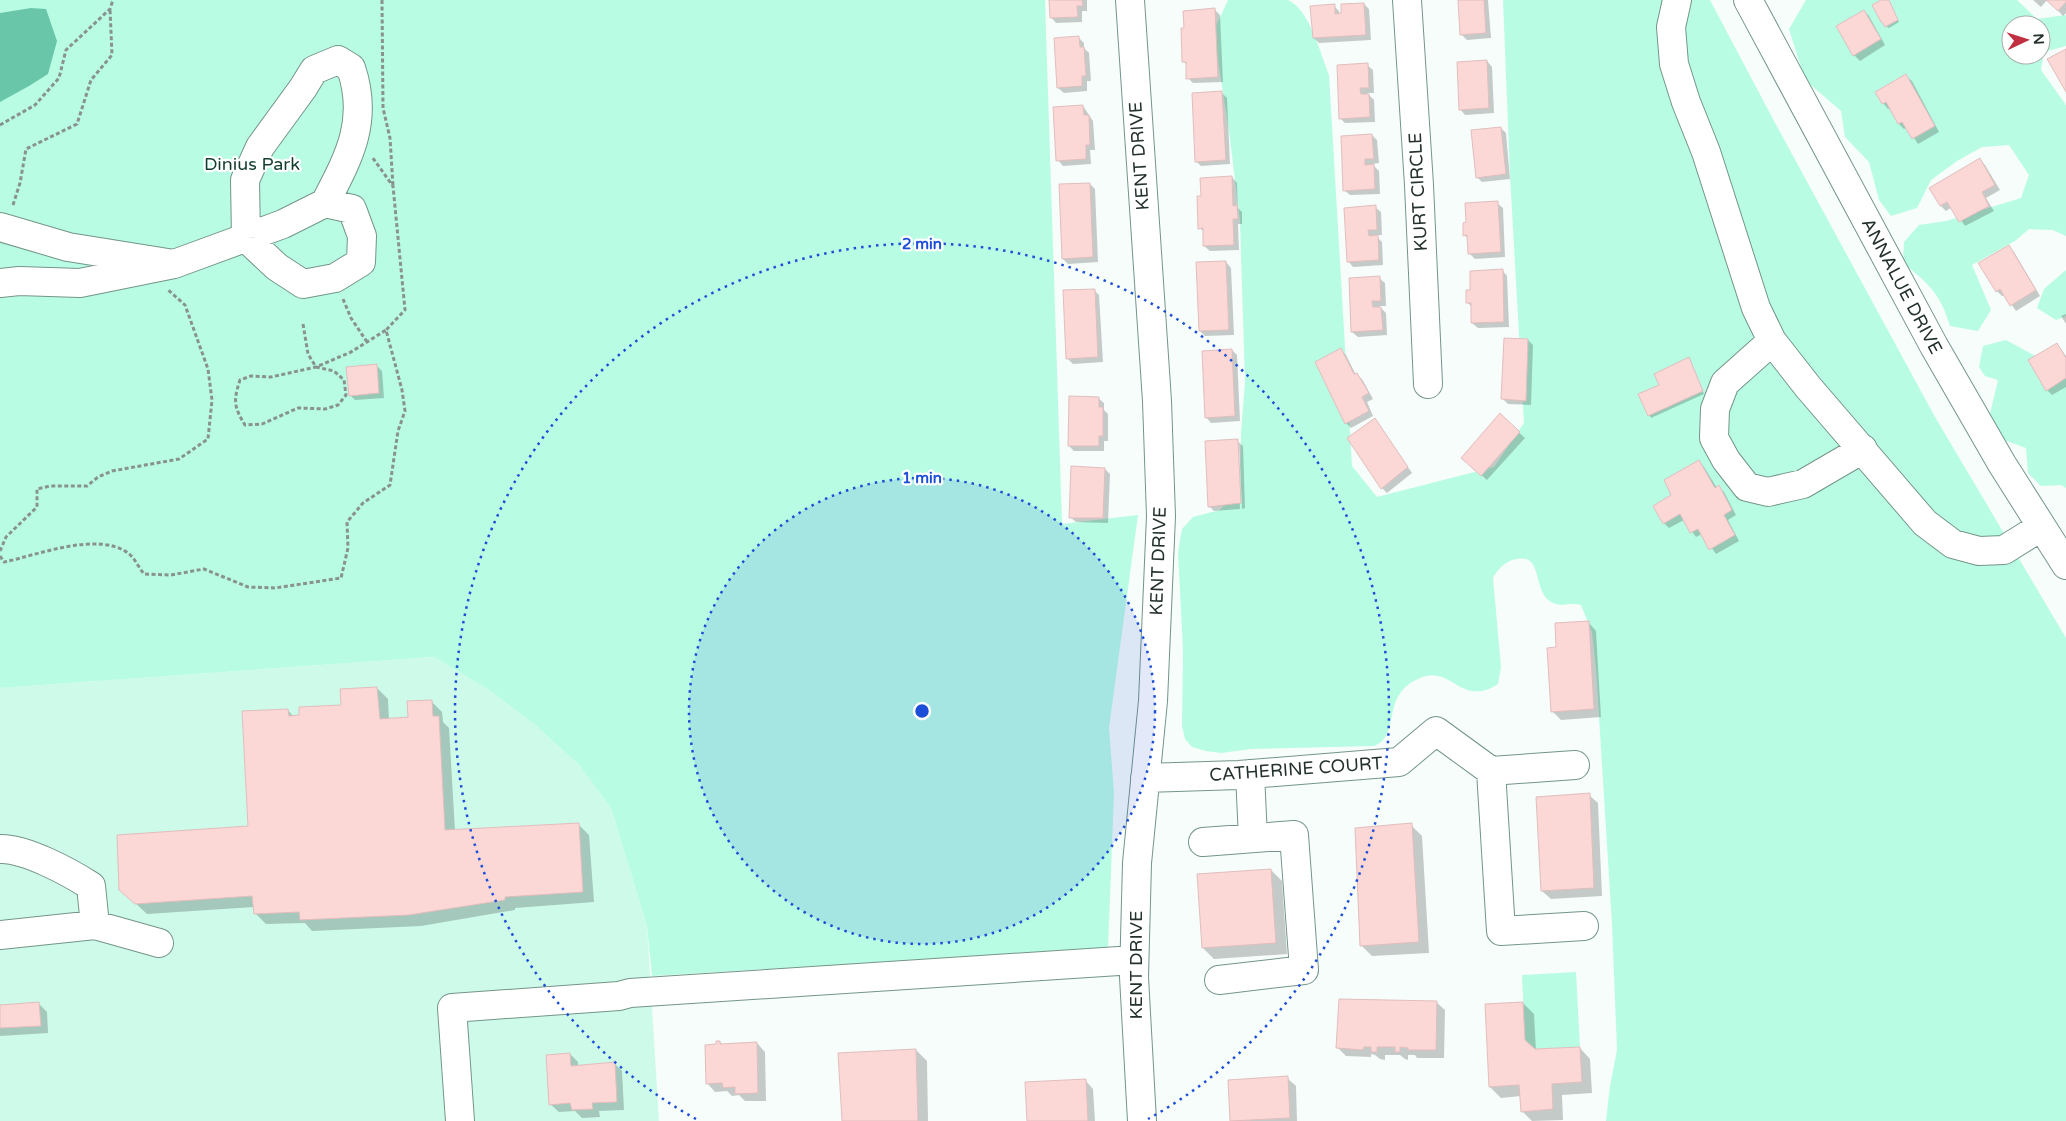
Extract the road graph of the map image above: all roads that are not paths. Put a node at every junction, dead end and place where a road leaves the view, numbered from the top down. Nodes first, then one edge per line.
1 (1130, 0) edge
2 (1407, 0) edge
3 (1677, 0) edge
4 (1748, 0) edge
5 (325, 203) junction
6 (6, 216) edge
7 (246, 238) junction
8 (174, 264) junction
9 (0, 283) edge
10 (1772, 341) junction
11 (1428, 384) dead end
12 (1863, 450) junction
13 (2041, 526) junction
14 (2066, 565) edge
15 (1575, 765) dead end
16 (1491, 771) junction
17 (1250, 774) junction
18 (1145, 778) junction
19 (1253, 838) junction
20 (1203, 842) dead end
21 (0, 849) edge
22 (95, 925) junction
23 (1584, 926) dead end
24 (0, 935) edge
25 (158, 943) dead end
26 (1134, 960) junction
27 (1219, 980) dead end
28 (460, 1121) edge
29 (1142, 1121) edge

1 - 18 street, KENT DRIVE
2 - 11 street, KURT CIRCLE
3 - 10 street
4 - 13 street, ANNALUE DRIVE
5 - 7 street
5 - 7 street
5 - 7 street
6 - 8 street
7 - 8 street
8 - 9 street
10 - 12 street
10 - 12 street
12 - 13 street
13 - 14 street, ANNALUE DRIVE
15 - 16 street
16 - 17 street, CATHERINE COURT
16 - 23 street
17 - 18 street, CATHERINE COURT
17 - 19 street
18 - 26 street, KENT DRIVE
19 - 20 street
19 - 27 street
21 - 22 street
22 - 24 street
22 - 25 street
26 - 28 street
26 - 29 street, KENT DRIVE

